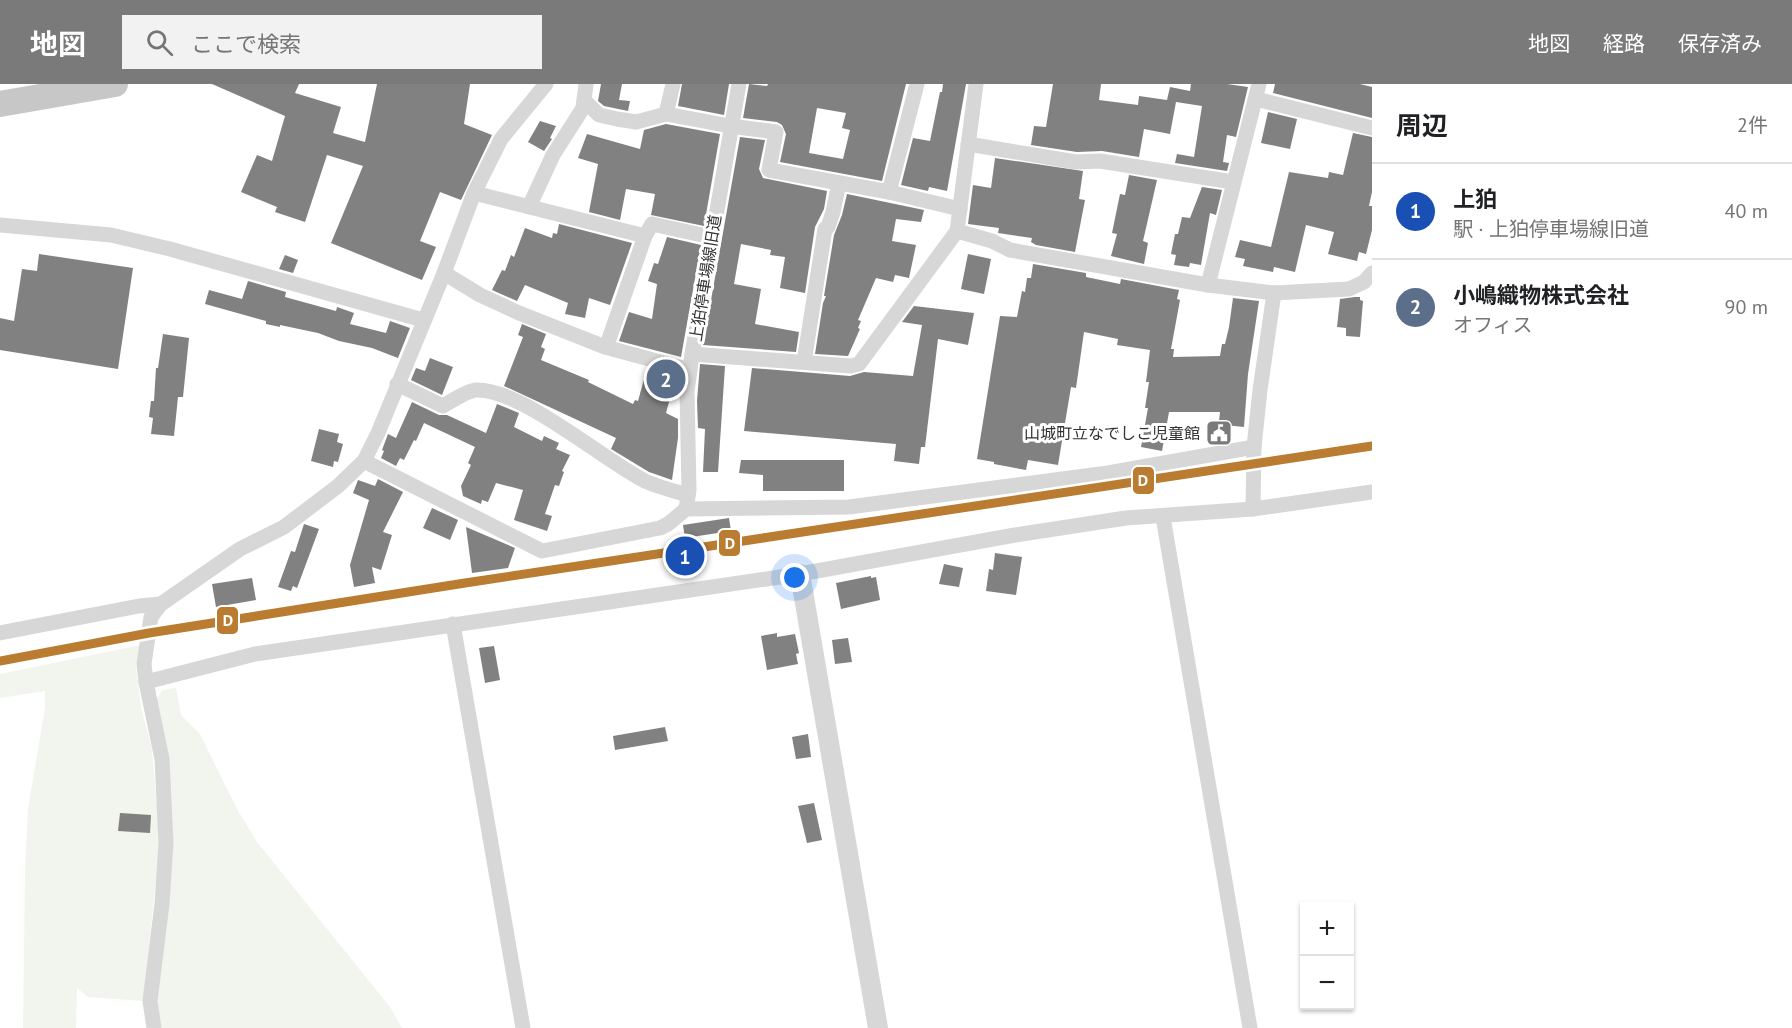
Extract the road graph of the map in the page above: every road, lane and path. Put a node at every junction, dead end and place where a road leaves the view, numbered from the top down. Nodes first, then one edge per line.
1 (115, 84) edge
2 (546, 84) edge
3 (586, 84) edge
4 (672, 84) edge
5 (739, 84) edge
6 (917, 84) edge
7 (973, 85) edge
8 (1257, 91) edge
9 (584, 100) junction
10 (0, 104) edge
11 (666, 114) junction
12 (730, 126) junction
13 (1372, 128) edge
14 (968, 144) junction
15 (1233, 182) junction
16 (839, 183) junction
17 (889, 192) junction
18 (474, 193) junction
19 (529, 207) junction
20 (960, 209) junction
21 (0, 225) edge
22 (957, 231) junction
23 (645, 236) junction
24 (711, 237) junction
25 (444, 273) junction
26 (1372, 273) edge
27 (1208, 285) junction
28 (1274, 293) junction
29 (423, 320) junction
30 (605, 347) junction
31 (691, 362) junction
32 (804, 362) junction
33 (398, 384) junction
34 (1254, 447) junction
35 (364, 462) junction
36 (1372, 492) edge
37 (687, 502) junction
38 (1253, 509) junction
39 (1163, 516) junction
40 (800, 574) junction
41 (161, 604) junction
42 (453, 624) junction
43 (0, 633) edge
44 (146, 682) junction
45 (154, 1028) edge
46 (524, 1028) edge
47 (878, 1028) edge
48 (1250, 1028) edge

1 - 10 highway
2 - 18 street
3 - 9 street
4 - 11 street
5 - 12 street, 上狛停車場線旧道
6 - 17 street
7 - 14 street
8 - 13 street
8 - 15 street
9 - 11 street
9 - 19 street
11 - 12 street
12 - 16 street
12 - 24 street, 上狛停車場線旧道
14 - 15 street
14 - 20 street
15 - 27 street
16 - 17 street
16 - 32 street
17 - 20 street
18 - 19 street
18 - 25 street
19 - 23 street
20 - 22 street
21 - 29 street
22 - 27 street
22 - 32 street
23 - 24 street
23 - 30 street
24 - 31 street, 上狛停車場線旧道
25 - 29 street
25 - 30 street
26 - 28 street
27 - 28 street
28 - 34 street
29 - 33 street
30 - 31 street
31 - 32 street
31 - 37 street, 上狛停車場線旧道
33 - 35 street
33 - 37 street
34 - 37 street
34 - 38 street
35 - 37 street
35 - 41 street
36 - 38 street
38 - 39 street
39 - 40 street
39 - 48 street
40 - 42 street
40 - 47 street
41 - 43 street
41 - 44 street
42 - 44 street
42 - 46 street
44 - 45 street

